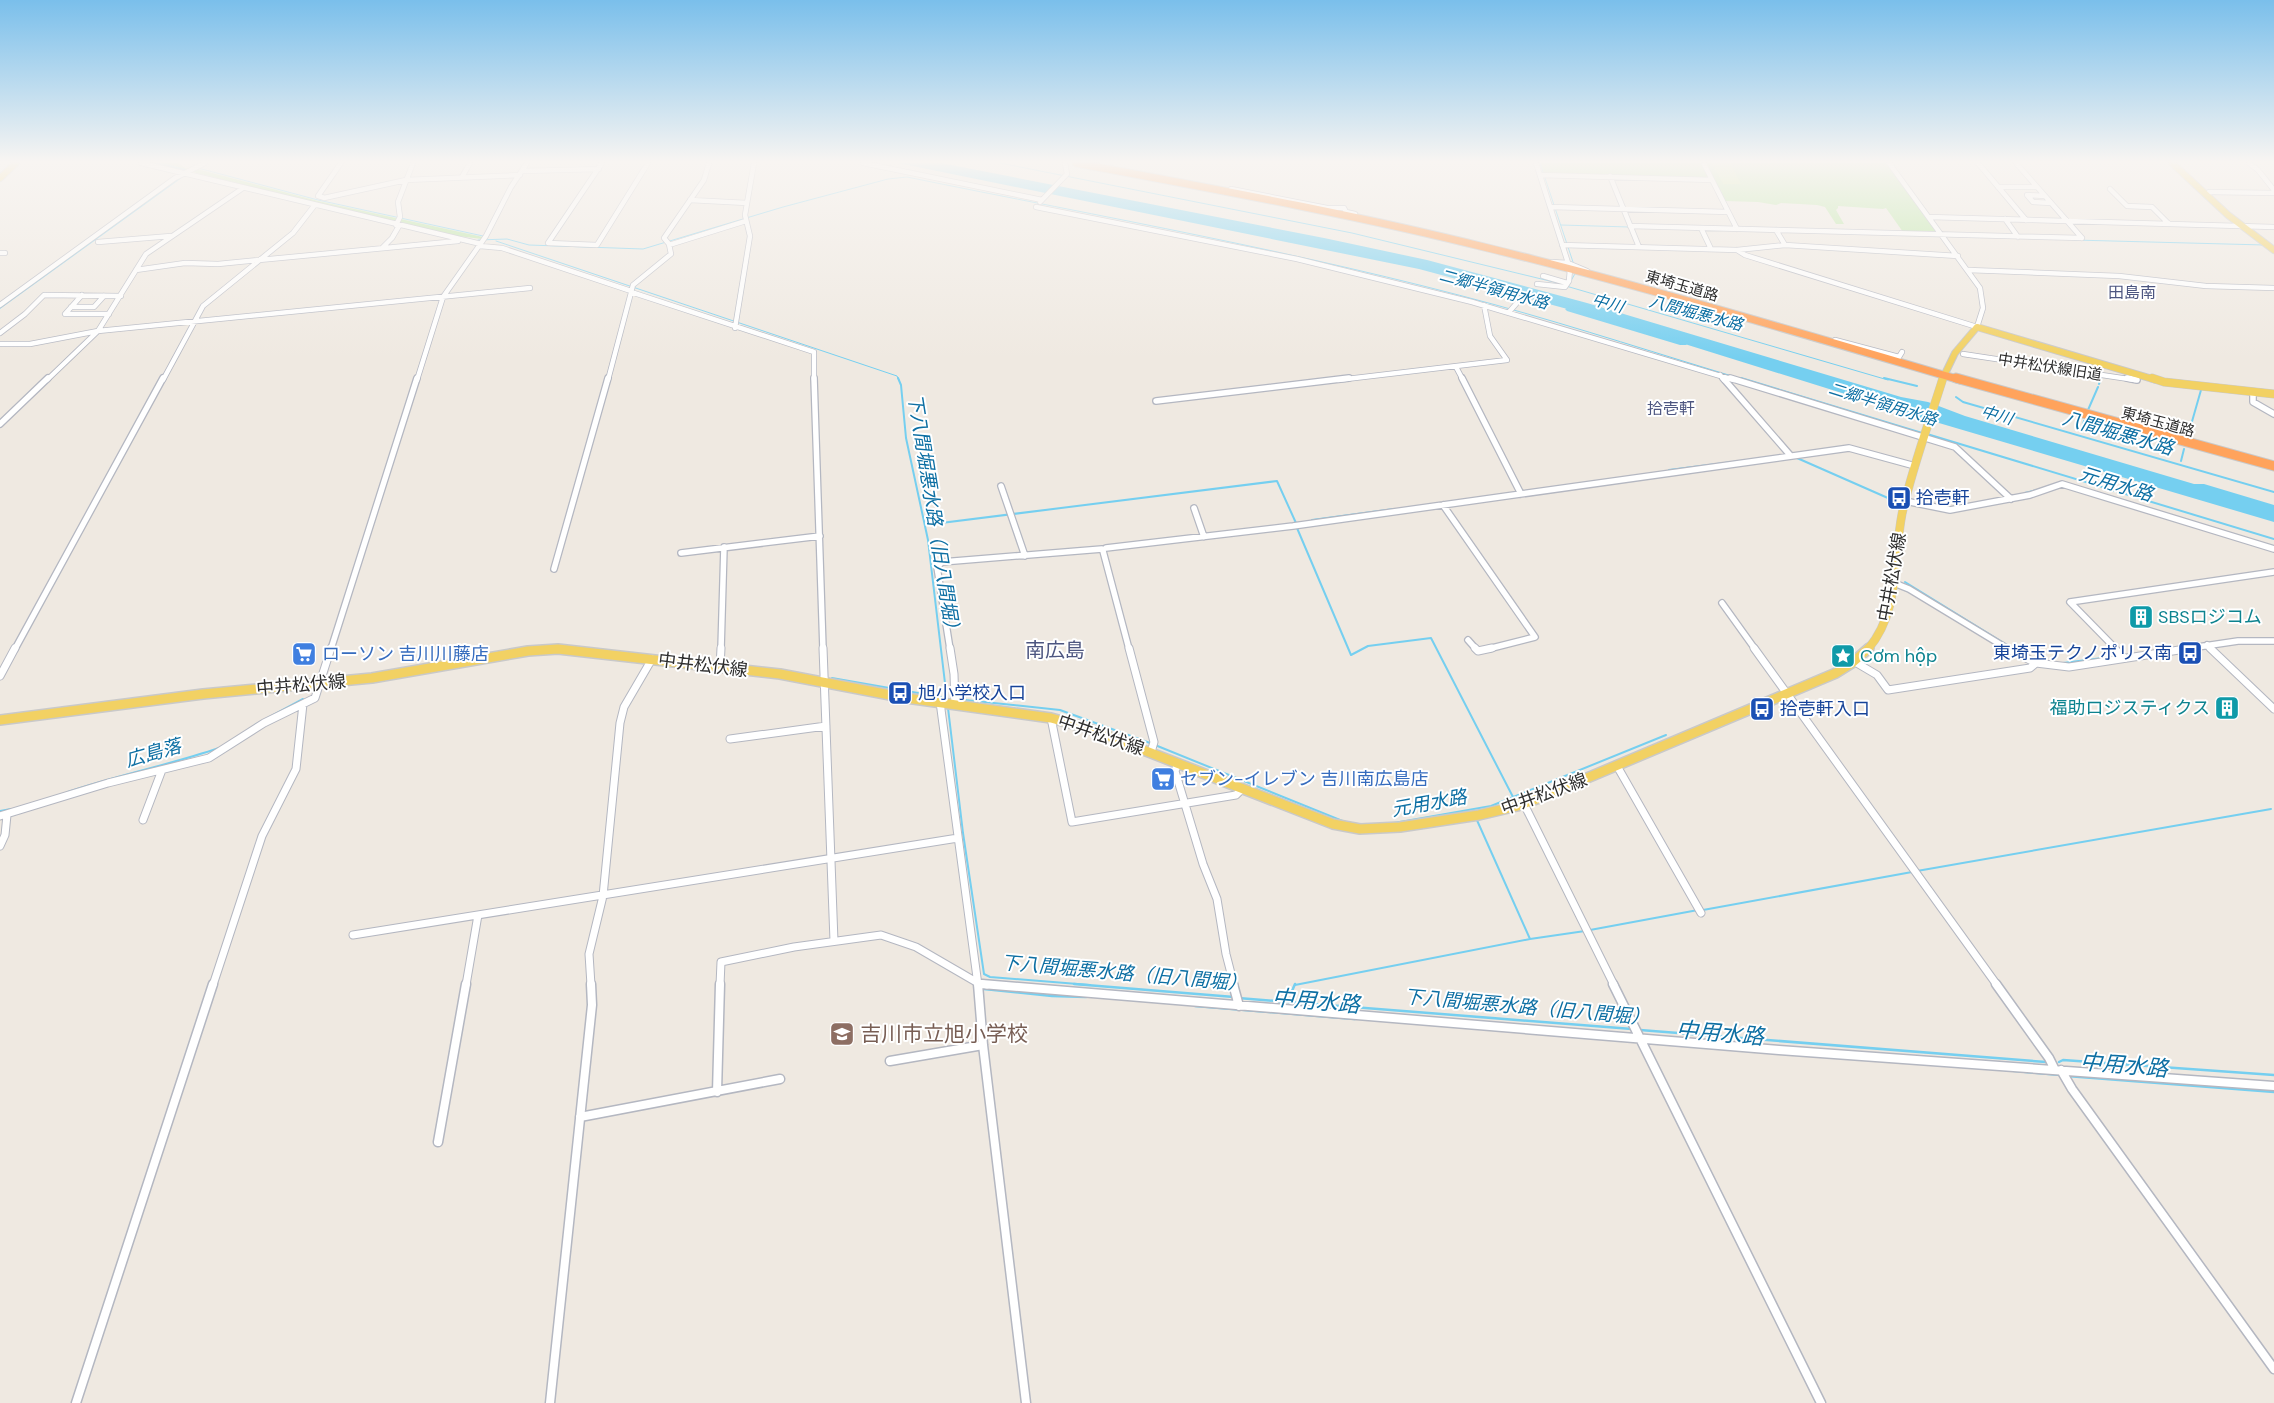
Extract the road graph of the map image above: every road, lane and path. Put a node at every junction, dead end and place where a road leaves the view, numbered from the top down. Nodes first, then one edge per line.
1 (107, 228) edge
2 (183, 228) edge
3 (297, 228) edge
4 (396, 228) edge
5 (421, 228) edge
6 (490, 228) edge
7 (557, 228) edge
8 (607, 228) edge
9 (668, 228) edge
10 (713, 228) edge
11 (748, 228) edge
12 (1147, 228) edge
13 (1409, 228) edge
14 (1415, 228) edge
15 (1557, 228) edge
16 (1631, 228) edge
17 (1701, 228) edge
18 (1718, 228) edge
19 (1938, 228) edge
20 (2011, 228) edge
21 (2074, 228) edge
22 (2245, 228) edge
23 (2252, 228) edge
24 (1737, 229) joint
25 (1776, 230) junction
26 (1942, 234) junction
27 (172, 236) junction
28 (2018, 237) junction
29 (462, 240) junction
30 (98, 242) dead end
31 (668, 243) junction
32 (481, 244) junction
33 (1562, 245) junction
34 (1784, 245) junction
35 (2274, 245) edge
36 (1639, 246) junction
37 (382, 248) junction
38 (1711, 250) junction
39 (1737, 250) junction
40 (2274, 250) edge
41 (1958, 256) junction
42 (261, 259) junction
43 (1569, 266) junction
44 (136, 270) junction
45 (1968, 270) junction
46 (1543, 276) dead end
47 (1568, 283) junction
48 (1537, 284) dead end
49 (530, 288) dead end
50 (2274, 288) edge
51 (632, 290) junction
52 (82, 296) junction
53 (104, 296) junction
54 (120, 296) junction
55 (443, 297) junction
56 (1516, 304) dead end
57 (0, 305) edge
58 (1484, 305) junction
59 (71, 307) junction
60 (1509, 312) junction
61 (109, 314) junction
62 (195, 322) junction
63 (734, 327) junction
64 (1977, 327) junction
65 (98, 331) junction
66 (0, 333) edge
67 (0, 344) edge
68 (1902, 352) dead end
69 (1963, 354) dead end
70 (1456, 367) junction
71 (2115, 368) junction
72 (1720, 375) junction
73 (1944, 375) junction
74 (2113, 377) junction
75 (2137, 380) dead end
76 (1999, 387) dead end
77 (2253, 392) junction
78 (2274, 394) edge
79 (1156, 401) dead end
80 (2274, 414) edge
81 (0, 424) edge
82 (1924, 438) junction
83 (1790, 455) junction
84 (2274, 465) edge
85 (1915, 466) junction
86 (1001, 486) dead end
87 (1521, 494) junction
88 (2011, 499) junction
89 (1905, 501) junction
90 (1443, 505) junction
91 (1194, 508) dead end
92 (820, 536) junction
93 (1204, 537) junction
94 (724, 547) junction
95 (1104, 549) junction
96 (2274, 549) edge
97 (681, 553) dead end
98 (1025, 556) junction
99 (554, 569) dead end
100 (2274, 572) edge
101 (1894, 583) junction
102 (1722, 603) dead end
103 (1468, 640) dead end
104 (2274, 641) edge
105 (2206, 645) junction
106 (2124, 658) junction
107 (652, 659) junction
108 (1856, 662) junction
109 (2036, 662) junction
110 (720, 667) junction
111 (0, 676) edge
112 (825, 682) junction
113 (320, 684) junction
114 (1787, 694) junction
115 (940, 702) junction
116 (303, 704) junction
117 (955, 705) junction
118 (2274, 709) edge
119 (1051, 718) junction
120 (0, 720) edge
121 (826, 726) junction
122 (730, 739) dead end
123 (1151, 752) junction
124 (1178, 764) junction
125 (1617, 766) junction
126 (162, 770) junction
127 (1242, 789) junction
128 (1184, 804) junction
129 (1524, 804) junction
130 (4, 815) edge
131 (143, 820) dead end
132 (958, 838) junction
133 (0, 846) edge
134 (830, 858) junction
135 (603, 896) junction
136 (1701, 913) dead end
137 (478, 915) junction
138 (353, 936) dead end
139 (834, 941) junction
140 (978, 983) junction
141 (1239, 1006) junction
142 (1641, 1038) junction
143 (983, 1045) junction
144 (890, 1061) dead end
145 (2060, 1073) junction
146 (780, 1079) dead end
147 (2274, 1086) edge
148 (717, 1092) junction
149 (580, 1117) junction
150 (438, 1142) dead end
151 (2274, 1369) edge
152 (76, 1403) edge
153 (550, 1403) edge
154 (1026, 1403) edge
155 (1822, 1403) edge

1 - 57 street
2 - 27 street
3 - 42 street
4 - 37 street
5 - 29 street
6 - 32 street
7 - 8 street
9 - 31 street
10 - 31 street
11 - 63 street
12 - 58 street
13 - 43 highway, 東埼玉道路
14 - 43 street
15 - 33 street
16 - 36 street
17 - 38 street
18 - 24 street
19 - 26 street
20 - 28 street
21 - 28 street
22 - 40 main road
23 - 35 main road
24 - 25 street
25 - 26 street
25 - 34 street
26 - 28 street
26 - 41 street
27 - 30 street
27 - 44 street
29 - 32 street
29 - 37 street
31 - 51 street
32 - 51 street
32 - 55 street
33 - 36 street
33 - 43 street
34 - 39 street
34 - 41 street
36 - 38 street
37 - 42 street
38 - 39 street
39 - 64 street
41 - 45 street
42 - 44 street
42 - 62 street
43 - 47 street
43 - 68 street
43 - 73 highway, 東埼玉道路
44 - 54 street
45 - 50 street
45 - 64 street
46 - 47 street
47 - 48 street
49 - 55 street
51 - 63 street
51 - 99 street
52 - 53 street
52 - 59 street
52 - 66 street
53 - 54 street
53 - 59 street
54 - 61 street
55 - 62 street
55 - 113 street
56 - 60 street
58 - 60 street
58 - 70 street
59 - 61 street
60 - 72 street
61 - 65 street
62 - 65 street
62 - 111 street
63 - 92 street
64 - 71 main road
64 - 73 main road, 中井松伏線
65 - 67 street
65 - 81 street
69 - 74 street, 中井松伏線旧道
70 - 79 street
70 - 87 street
71 - 74 street
71 - 77 main road
72 - 82 street
72 - 83 street
73 - 82 main road, 中井松伏線
73 - 84 highway, 東埼玉道路
74 - 75 street, 中井松伏線旧道
76 - 84 street
77 - 78 main road
77 - 80 street
82 - 85 main road, 中井松伏線
82 - 88 street
83 - 85 street
83 - 87 street
85 - 89 main road, 中井松伏線
86 - 98 street
87 - 90 street
88 - 89 street
88 - 96 street
89 - 101 main road, 中井松伏線
90 - 93 street
90 - 103 street
91 - 93 street
92 - 94 street
92 - 112 street
93 - 95 street
94 - 97 street
94 - 110 street
95 - 98 street
95 - 123 street
98 - 117 street
100 - 106 street
101 - 108 main road, 中井松伏線
101 - 109 street
102 - 114 street
104 - 105 street
105 - 106 street
105 - 118 street
106 - 109 street
107 - 110 main road, 中井松伏線
107 - 113 main road, 中井松伏線
107 - 135 street
108 - 109 street
108 - 114 main road, 中井松伏線
110 - 112 main road, 中井松伏線
112 - 115 main road, 中井松伏線
112 - 121 street
113 - 116 street
113 - 120 main road, 中井松伏線
114 - 125 main road, 中井松伏線
114 - 145 street
115 - 117 main road, 中井松伏線
115 - 132 street
116 - 126 street
116 - 152 street
117 - 119 main road, 中井松伏線
119 - 123 main road, 中井松伏線
119 - 128 street
121 - 122 street
121 - 134 street
123 - 124 main road, 中井松伏線
124 - 127 main road, 中井松伏線
124 - 128 street
125 - 129 main road, 中井松伏線
125 - 136 street
126 - 130 street
126 - 131 street
127 - 128 street
127 - 129 main road, 中井松伏線
128 - 141 street
129 - 142 street
130 - 133 street
132 - 134 street
132 - 140 street
134 - 135 street
134 - 139 street
135 - 137 street
135 - 149 street
137 - 138 street
137 - 150 street
139 - 140 street
139 - 148 street
140 - 141 street
140 - 143 street
141 - 142 street
142 - 145 street
142 - 155 street
143 - 144 street
143 - 154 street
145 - 147 street
145 - 151 street
146 - 148 street
148 - 149 street
149 - 153 street

